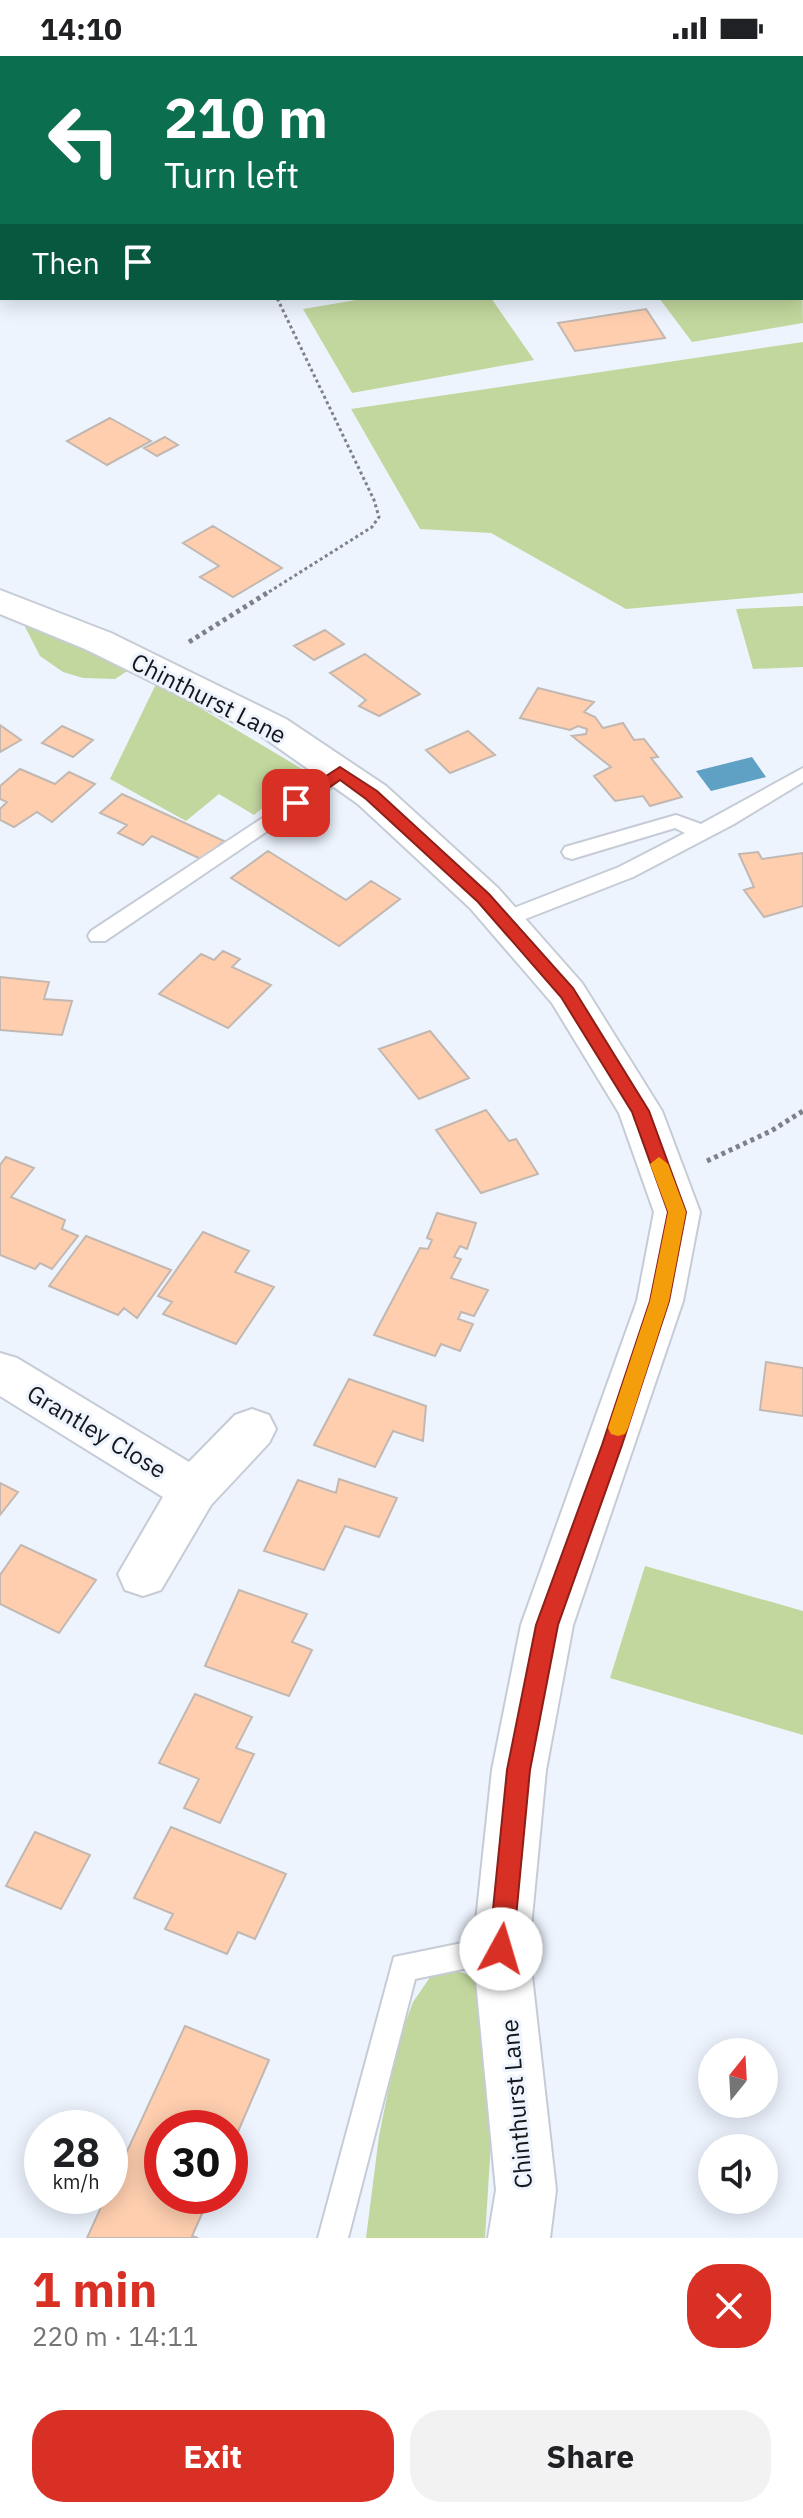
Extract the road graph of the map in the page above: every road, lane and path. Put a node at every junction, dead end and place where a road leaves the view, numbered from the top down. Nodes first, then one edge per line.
1 (278, 300) edge
2 (0, 601) edge
3 (150, 667) junction
4 (340, 773) junction
5 (803, 774) edge
6 (702, 832) junction
7 (572, 852) dead end
8 (503, 920) junction
9 (98, 936) dead end
10 (803, 1111) edge
11 (677, 1212) junction
12 (0, 1372) edge
13 (252, 1429) dead end
14 (194, 1490) junction
15 (143, 1574) dead end
16 (501, 1949) junction
17 (333, 2238) edge
18 (519, 2238) edge

1 - 3 path
2 - 3 street, Chinthurst Lane
3 - 4 street, Chinthurst Lane
4 - 8 street, Chinthurst Lane
4 - 9 lane
5 - 6 lane
6 - 7 lane
6 - 8 lane
8 - 11 street, Chinthurst Lane
10 - 11 path
11 - 16 street, Chinthurst Lane
12 - 14 street, Grantley Close
13 - 14 street, Grantley Close
14 - 15 street, Grantley Close
16 - 17 lane
16 - 18 street, Chinthurst Lane

